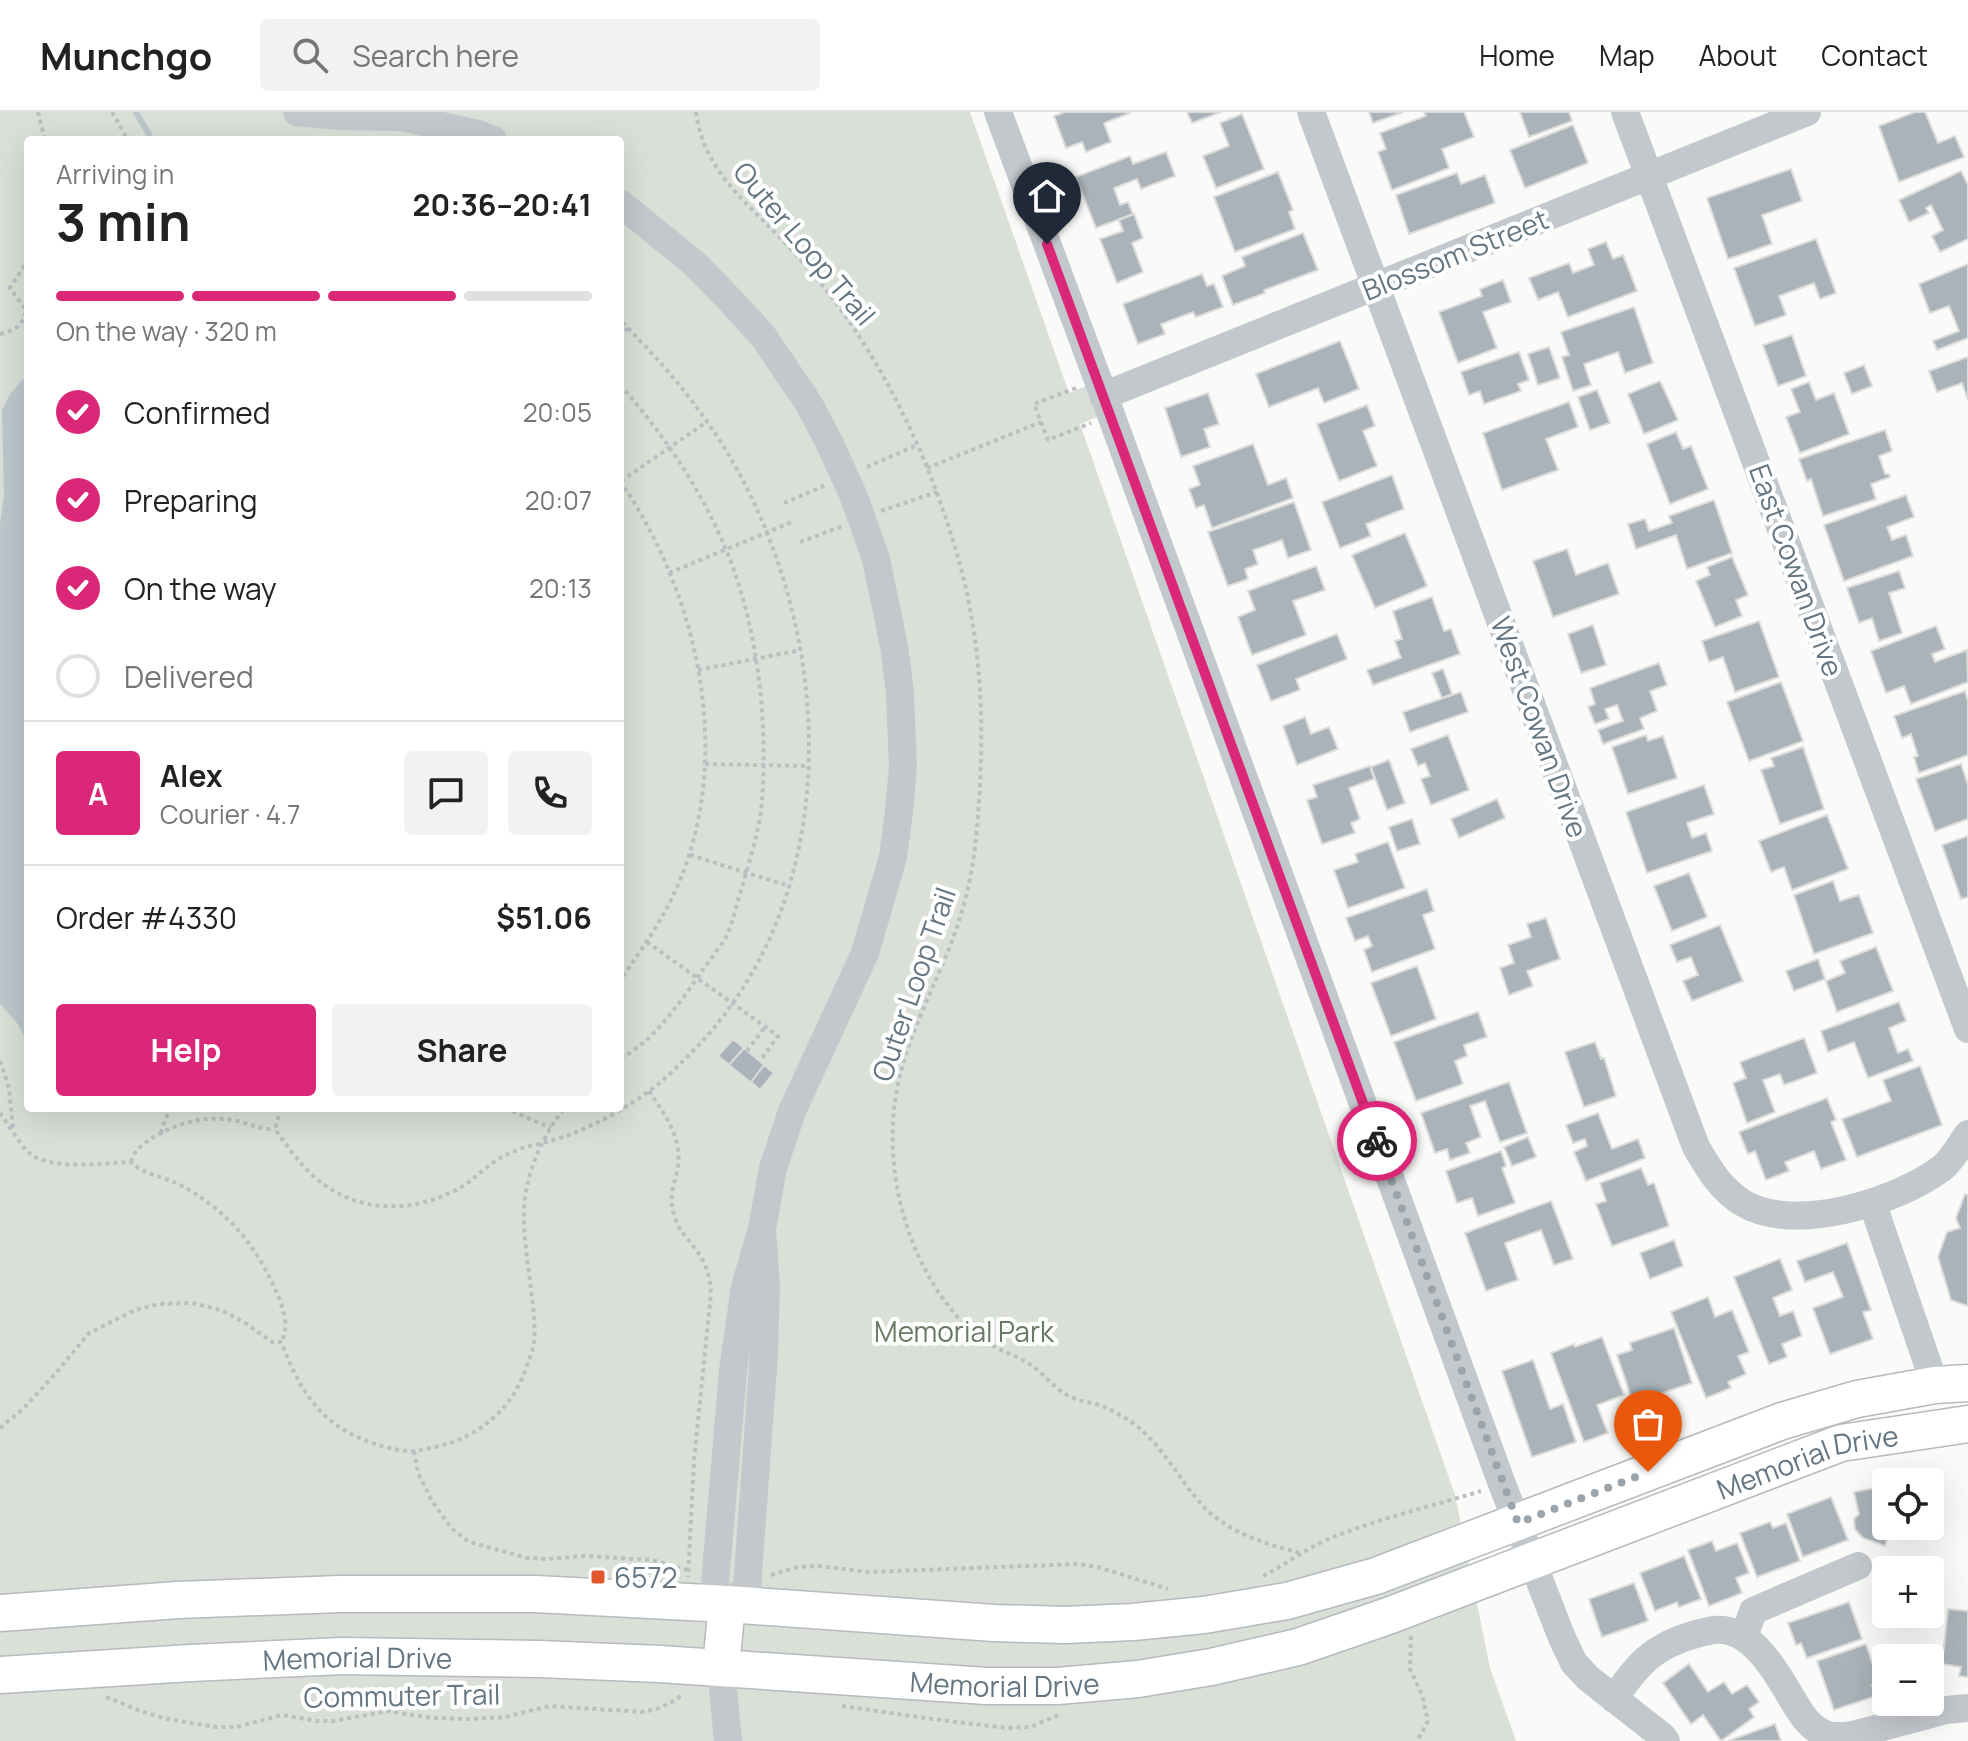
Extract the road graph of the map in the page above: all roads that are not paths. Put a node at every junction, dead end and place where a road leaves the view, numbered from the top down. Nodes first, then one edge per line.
1 (297, 112) edge
2 (998, 112) edge
3 (1311, 112) edge
4 (1625, 112) edge
5 (1807, 112) edge
6 (483, 136) edge
7 (1649, 176) junction
8 (624, 206) edge
9 (1376, 286) junction
10 (1104, 397) junction
11 (1968, 1029) edge
12 (1968, 1134) edge
13 (1872, 1202) junction
14 (1951, 1384) edge
15 (1968, 1424) edge
16 (1841, 1443) junction
17 (1518, 1523) junction
18 (1532, 1561) junction
19 (1858, 1566) dead end
20 (727, 1604) junction
21 (0, 1613) edge
22 (1744, 1637) junction
23 (721, 1667) junction
24 (0, 1675) edge
25 (1614, 1699) junction
26 (1968, 1708) edge
27 (728, 1741) edge
28 (1666, 1741) edge

1 - 6 street
2 - 10 street
3 - 9 street, West Cowan Drive
4 - 7 street, East Cowan Drive
5 - 7 street, Blossom Street
7 - 9 street, Blossom Street
7 - 11 street, East Cowan Drive
8 - 20 street
9 - 10 street, Blossom Street
9 - 13 street, West Cowan Drive
10 - 17 street
12 - 13 street
13 - 14 street
14 - 16 main road
14 - 17 main road, Memorial Drive
15 - 16 main road, Memorial Drive
16 - 18 main road, Memorial Drive
17 - 18 street
17 - 20 main road, Memorial Drive
18 - 23 main road, Memorial Drive
18 - 25 street
19 - 22 street
20 - 21 main road, Memorial Drive
20 - 23 main road
22 - 25 street
22 - 26 street
23 - 24 main road, Memorial Drive
23 - 27 street
25 - 28 street

